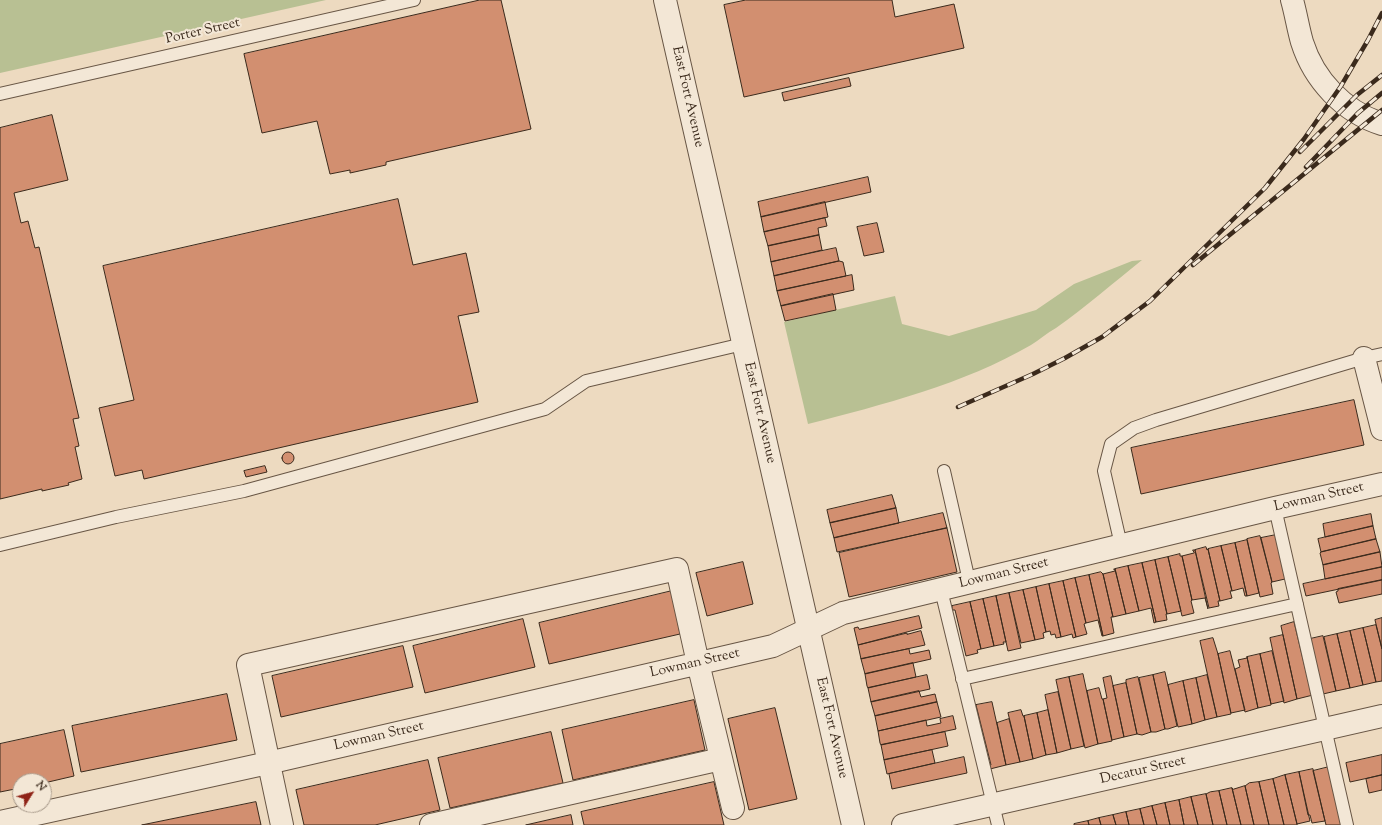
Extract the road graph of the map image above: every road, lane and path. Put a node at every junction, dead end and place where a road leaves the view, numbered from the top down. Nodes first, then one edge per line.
1 (414, 0) edge
2 (665, 0) edge
3 (1292, 0) edge
4 (0, 94) edge
5 (1382, 124) edge
6 (743, 344) junction
7 (1373, 356) edge
8 (1382, 429) edge
9 (944, 471) dead end
10 (1382, 484) edge
11 (1275, 508) junction
12 (0, 545) edge
13 (1121, 545) junction
14 (967, 572) dead end
15 (941, 590) junction
16 (1297, 604) junction
17 (809, 629) junction
18 (698, 663) junction
19 (962, 679) junction
20 (1382, 716) edge
21 (1325, 729) junction
22 (721, 759) junction
23 (268, 763) junction
24 (733, 808) dead end
25 (996, 815) edge
26 (0, 822) edge
27 (282, 825) edge
28 (431, 825) edge
29 (853, 825) edge
30 (903, 825) edge
31 (1347, 825) edge

1 - 4 lane, Porter Street
2 - 6 street, East Fort Avenue
3 - 5 street
6 - 12 lane
6 - 17 street, East Fort Avenue
7 - 8 street
7 - 13 lane
9 - 14 lane
10 - 11 street, Lowman Street
11 - 13 street, Lowman Street
11 - 16 lane
13 - 15 street, Lowman Street
15 - 17 street, Lowman Street
15 - 19 lane
16 - 19 lane
16 - 21 lane
17 - 18 street, Lowman Street
17 - 29 street, East Fort Avenue
18 - 22 street
18 - 23 street, Lowman Street
18 - 23 street
19 - 25 lane
20 - 21 street, Decatur Street
21 - 25 street, Decatur Street
21 - 31 lane
22 - 24 street
22 - 28 street
23 - 26 street, Lowman Street
23 - 27 street
25 - 30 street, Decatur Street

